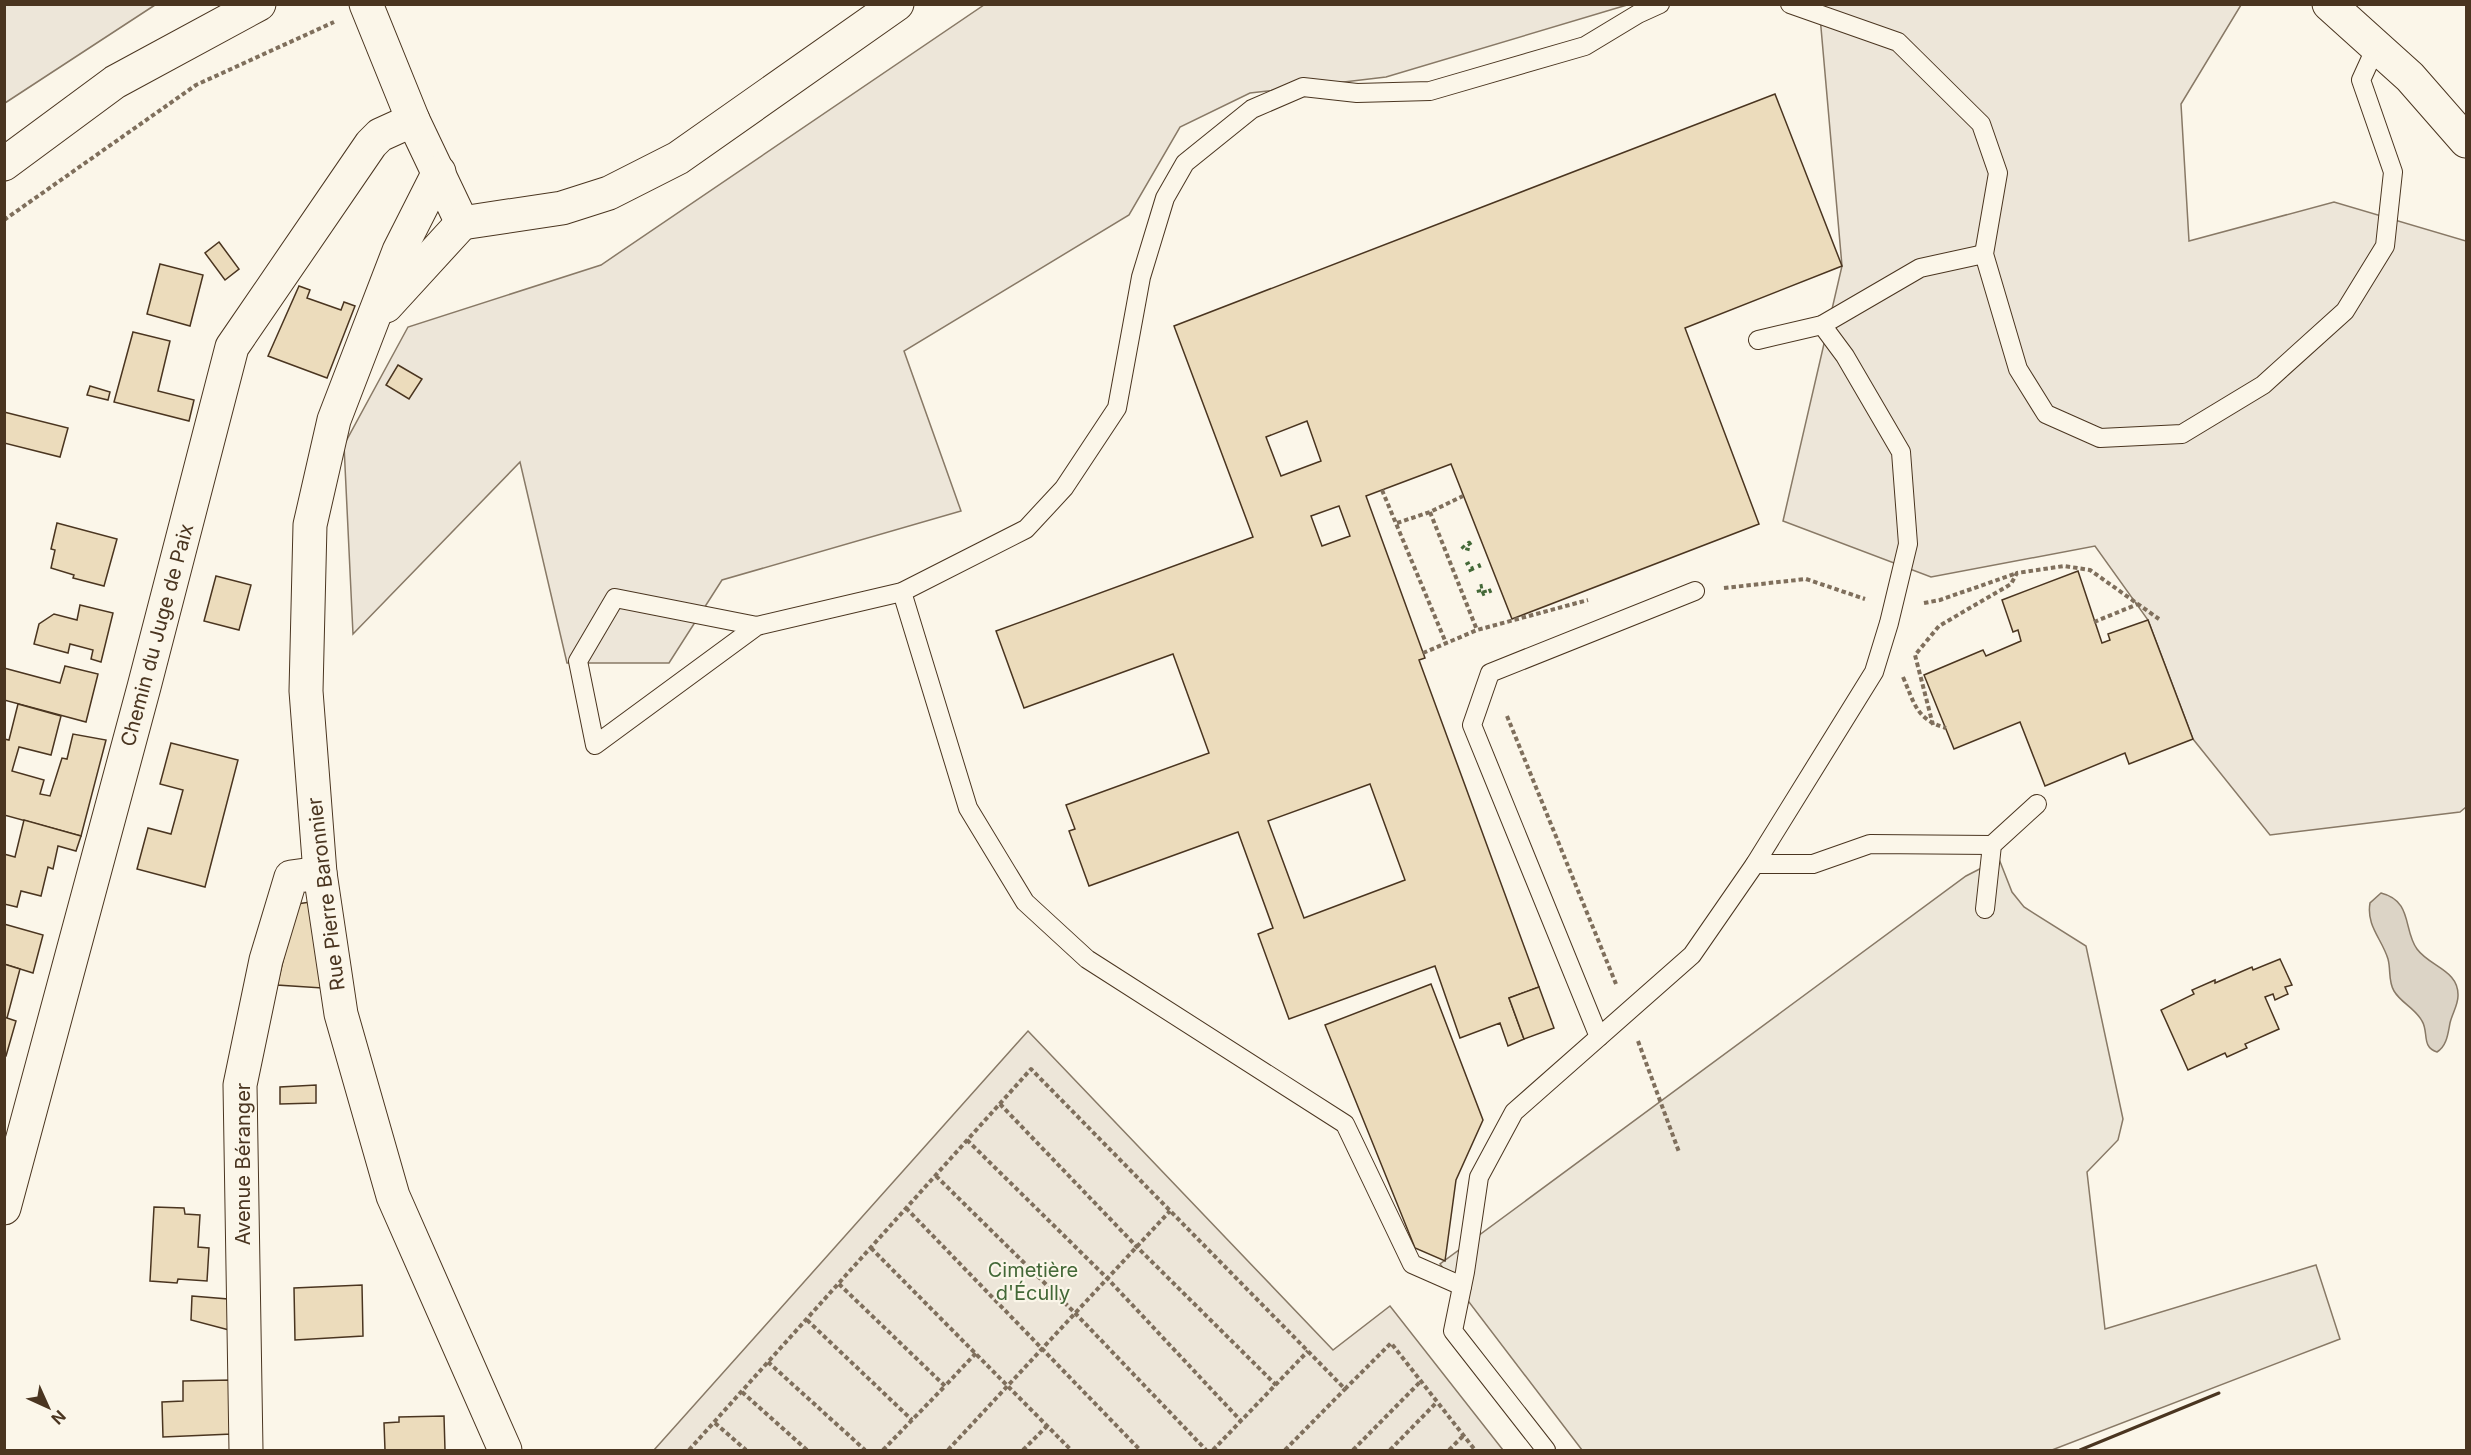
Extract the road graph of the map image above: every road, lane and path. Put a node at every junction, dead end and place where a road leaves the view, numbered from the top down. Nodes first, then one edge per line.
1 (259, 4) edge
2 (897, 4) edge
3 (1660, 4) edge
4 (1790, 4) edge
5 (2329, 4) edge
6 (2347, 4) edge
7 (366, 6) edge
8 (2376, 47) junction
9 (2466, 115) edge
10 (413, 120) junction
11 (2466, 141) edge
12 (4, 164) edge
13 (438, 172) junction
14 (4, 220) edge
15 (462, 223) junction
16 (1984, 254) junction
17 (375, 318) junction
18 (1822, 325) junction
19 (1758, 340) dead end
20 (1382, 490) dead end
21 (1463, 496) dead end
22 (1430, 512) junction
23 (1398, 523) junction
24 (2017, 573) junction
25 (1695, 591) dead end
26 (903, 592) junction
27 (1940, 600) dead end
28 (2138, 604) junction
29 (2159, 619) dead end
30 (2094, 622) dead end
31 (757, 626) junction
32 (1477, 630) dead end
33 (1446, 643) dead end
34 (1490, 673) junction
35 (1919, 715) dead end
36 (1933, 725) junction
37 (1946, 728) dead end
38 (2037, 804) dead end
39 (1992, 845) junction
40 (1755, 864) junction
41 (320, 873) junction
42 (1985, 909) dead end
43 (1627, 1012) junction
44 (1599, 1037) junction
45 (1000, 1104) junction
46 (967, 1140) junction
47 (1679, 1152) dead end
48 (936, 1176) junction
49 (4, 1208) edge
50 (906, 1208) junction
51 (1170, 1211) junction
52 (1137, 1246) junction
53 (871, 1248) junction
54 (1107, 1278) junction
55 (839, 1284) junction
56 (1462, 1286) junction
57 (1075, 1313) junction
58 (807, 1320) junction
59 (1042, 1349) junction
60 (1308, 1351) junction
61 (976, 1353) junction
62 (768, 1362) junction
63 (1421, 1381) junction
64 (1276, 1385) junction
65 (945, 1386) junction
66 (1009, 1386) junction
67 (1345, 1389) junction
68 (742, 1392) junction
69 (1437, 1402) junction
70 (912, 1420) junction
71 (1241, 1420) junction
72 (715, 1423) junction
73 (1047, 1426) junction
74 (1463, 1436) junction
75 (246, 1450) edge
76 (505, 1450) edge
77 (689, 1450) edge
78 (746, 1450) edge
79 (807, 1450) edge
80 (865, 1450) edge
81 (883, 1450) edge
82 (948, 1450) edge
83 (1023, 1450) edge
84 (1071, 1450) edge
85 (1140, 1450) edge
86 (1206, 1450) edge
87 (1213, 1450) edge
88 (1285, 1450) edge
89 (1353, 1450) edge
90 (1390, 1450) edge
91 (1449, 1450) edge
92 (1475, 1450) edge
93 (1546, 1450) edge

1 - 12 street
2 - 15 street
3 - 26 lane
4 - 16 lane
5 - 8 street
6 - 9 street
7 - 10 street
7 - 14 path
8 - 11 street
8 - 16 lane
10 - 13 street
10 - 49 street, Chemin du Juge de Paix
13 - 15 street
13 - 17 street, Rue Pierre Baronnier
15 - 17 street, Rue Pierre Baronnier
16 - 18 lane
17 - 41 street, Rue Pierre Baronnier
18 - 19 lane
18 - 40 lane
20 - 23 path
21 - 22 path
22 - 23 path
22 - 32 path
23 - 33 path
24 - 27 path
24 - 28 path
24 - 36 path
25 - 34 lane
26 - 31 lane
26 - 56 lane
28 - 29 path
28 - 30 path
31 - 31 lane
34 - 43 path
34 - 44 lane
35 - 36 path
36 - 37 path
38 - 39 lane
39 - 40 lane
39 - 42 lane
40 - 43 lane
41 - 75 street, Avenue Béranger
41 - 76 street, Rue Pierre Baronnier
43 - 44 lane
43 - 47 path
44 - 56 lane
45 - 46 path
45 - 51 path
45 - 52 path
46 - 48 path
46 - 54 path
48 - 50 path
48 - 57 path
50 - 53 path
50 - 59 path
51 - 52 path
51 - 60 path
52 - 54 path
52 - 64 path
53 - 55 path
53 - 61 path
54 - 57 path
54 - 71 path
55 - 58 path
55 - 65 path
56 - 93 lane
57 - 59 path
57 - 86 path
58 - 62 path
58 - 70 path
59 - 66 path
59 - 85 path
60 - 64 path
60 - 67 path
61 - 65 path
61 - 66 path
62 - 68 path
62 - 80 path
63 - 67 path
63 - 69 path
63 - 89 path
64 - 71 path
65 - 70 path
66 - 73 path
66 - 82 path
67 - 88 path
68 - 72 path
68 - 79 path
69 - 74 path
69 - 90 path
70 - 81 path
71 - 87 path
72 - 77 path
72 - 78 path
73 - 83 path
73 - 84 path
74 - 91 path
74 - 92 path

